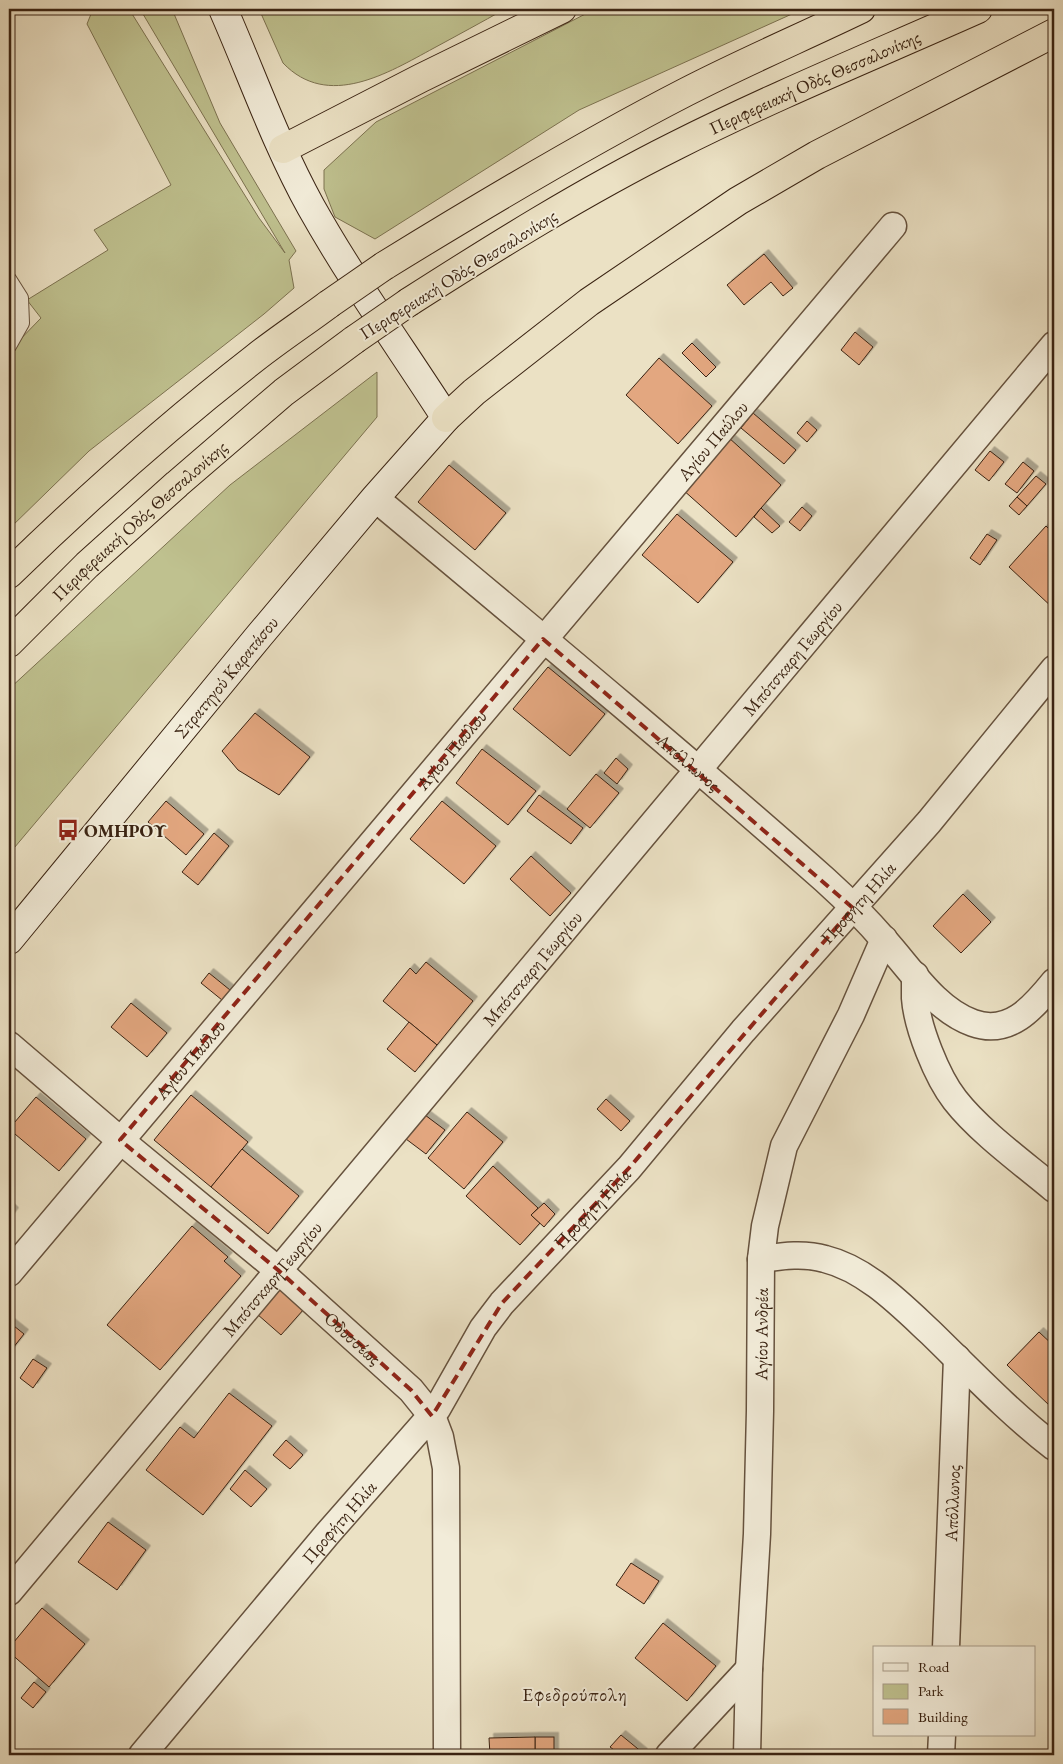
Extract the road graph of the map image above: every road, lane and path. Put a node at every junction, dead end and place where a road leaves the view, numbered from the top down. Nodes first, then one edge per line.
1 (223, 9) edge
2 (562, 9) edge
3 (861, 9) edge
4 (978, 9) edge
5 (1054, 33) edge
6 (283, 149) junction
7 (893, 226) dead end
8 (9, 279) edge
9 (1054, 345) edge
10 (9, 346) edge
11 (446, 418) junction
12 (375, 498) junction
13 (9, 574) edge
14 (544, 639) junction
15 (9, 643) edge
16 (1054, 669) edge
17 (697, 770) junction
18 (853, 908) junction
19 (884, 939) junction
20 (9, 940) edge
21 (915, 975) junction
22 (1054, 982) edge
23 (9, 1045) edge
24 (120, 1140) junction
25 (1054, 1189) edge
26 (761, 1259) junction
27 (278, 1270) junction
28 (9, 1273) edge
29 (957, 1358) junction
30 (432, 1416) junction
31 (1052, 1440) edge
32 (9, 1592) edge
33 (946, 1646) edge
34 (749, 1669) junction
35 (942, 1736) edge
36 (142, 1755) edge
37 (447, 1755) edge
38 (669, 1755) edge
39 (747, 1755) edge
40 (942, 1755) edge

1 - 6 street
2 - 6 highway
3 - 13 highway, bridge
4 - 15 highway, Περιφερειακή Οδός Θεσσαλονίκης, bridge
5 - 11 highway
6 - 11 street
7 - 14 street, Αγίου Παύλου
8 - 10 lane
9 - 17 street, Μπότσκαρη Γεωργίου
11 - 12 street, Στρατηγού Καρατάσου
12 - 14 street, Απόλλωνος
12 - 20 street, Στρατηγού Καρατάσου
14 - 17 street, Απόλλωνος
14 - 24 street, Αγίου Παύλου
16 - 18 street, Προφήτη Ηλία
17 - 18 street, Απόλλωνος
17 - 27 street, Μπότσκαρη Γεωργίου
18 - 19 street, Απόλλωνος
18 - 30 street, Προφήτη Ηλία
19 - 21 street, Απόλλωνος
19 - 26 street, Αγίου Ανδρέα
21 - 22 street, Απόλλωνος
21 - 25 street
23 - 24 street, Οδυσσέως
24 - 27 street, Οδυσσέως
24 - 28 street, Αγίου Παύλου
26 - 29 street
26 - 34 street, Αγίου Ανδρέα
27 - 30 street, Οδυσσέως
27 - 32 street, Μπότσκαρη Γεωργίου
29 - 31 street
29 - 33 street, Απόλλωνος
30 - 36 street, Προφήτη Ηλία
30 - 37 street, Οδυσσέως
34 - 38 street
34 - 39 street, Αγίου Ανδρέα
35 - 40 street

